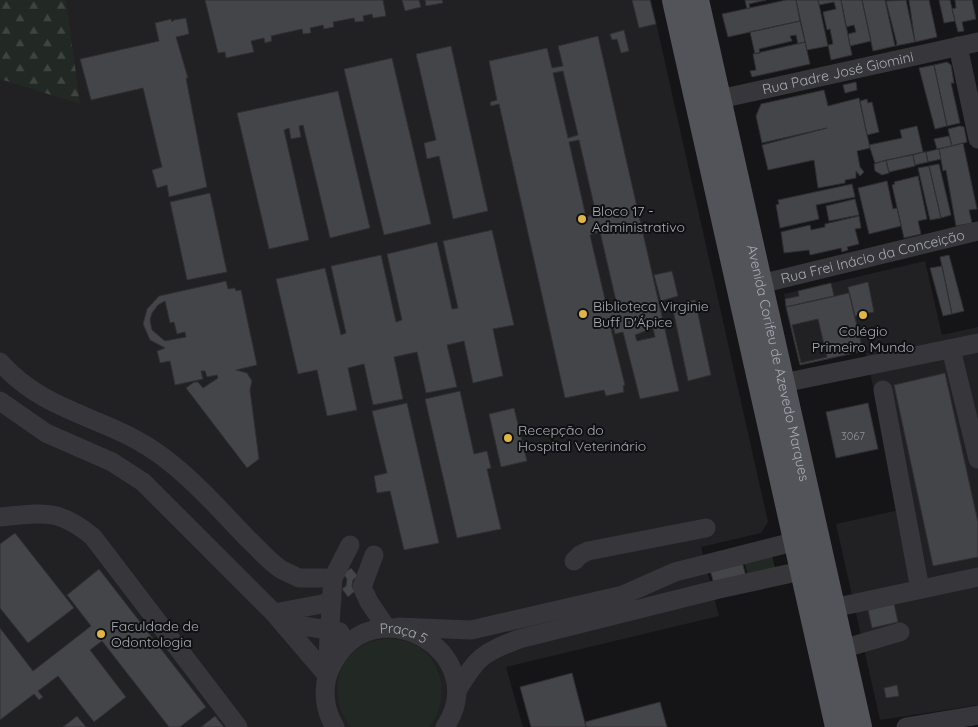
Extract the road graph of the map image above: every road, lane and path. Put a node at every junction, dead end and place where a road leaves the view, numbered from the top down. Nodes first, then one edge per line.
1 (674, 0) edge
2 (696, 0) edge
3 (978, 42) edge
4 (958, 46) junction
5 (708, 101) junction
6 (978, 139) edge
7 (978, 231) edge
8 (750, 288) junction
9 (978, 343) edge
10 (951, 349) junction
11 (0, 362) edge
12 (783, 384) junction
13 (883, 390) dead end
14 (0, 400) edge
15 (978, 459) edge
16 (0, 517) edge
17 (706, 528) dead end
18 (806, 539) junction
19 (350, 545) dead end
20 (604, 550) dead end
21 (374, 555) dead end
22 (813, 569) junction
23 (978, 577) edge
24 (333, 578) junction
25 (920, 589) junction
26 (332, 600) junction
27 (833, 608) junction
28 (274, 613) junction
29 (392, 627) junction
30 (329, 632) junction
31 (366, 632) junction
32 (900, 632) dead end
33 (842, 648) junction
34 (327, 675) junction
35 (457, 691) junction
36 (978, 716) edge
37 (450, 723) edge
38 (238, 727) edge
39 (335, 727) edge
40 (837, 727) edge
41 (860, 727) edge
42 (906, 727) edge

1 - 5 main road, Avenida Corifeu de Azevedo Marques
2 - 5 main road, Avenida Corifeu de Azevedo Marques
3 - 4 street, Rua Padre José Giomini
4 - 5 street, Rua Padre José Giomini
4 - 6 street
5 - 8 main road, Avenida Corifeu de Azevedo Marques
7 - 8 street, Rua Frei Inácio da Conceição
8 - 12 main road, Avenida Corifeu de Azevedo Marques
8 - 18 main road, Avenida Corifeu de Azevedo Marques
9 - 10 street
10 - 12 street
10 - 15 street
11 - 24 street
12 - 18 main road, Avenida Corifeu de Azevedo Marques
13 - 25 street
14 - 28 street
16 - 38 street
17 - 20 street
18 - 22 main road, Avenida Corifeu de Azevedo Marques
18 - 29 street
19 - 24 street
21 - 29 street
22 - 27 main road, Avenida Corifeu de Azevedo Marques
22 - 35 street
22 - 40 main road, Avenida Corifeu de Azevedo Marques
23 - 25 street
24 - 26 street
25 - 27 street
26 - 28 street
26 - 30 street
27 - 33 main road, Avenida Corifeu de Azevedo Marques
28 - 30 street
28 - 34 street
29 - 31 street, Praça 5
29 - 35 street, Praça 5
30 - 31 street
30 - 34 street
31 - 34 street, Praça 5
32 - 33 street
33 - 41 main road, Avenida Corifeu de Azevedo Marques
34 - 39 street, Praça 5
35 - 37 street, Praça 5
36 - 42 street

